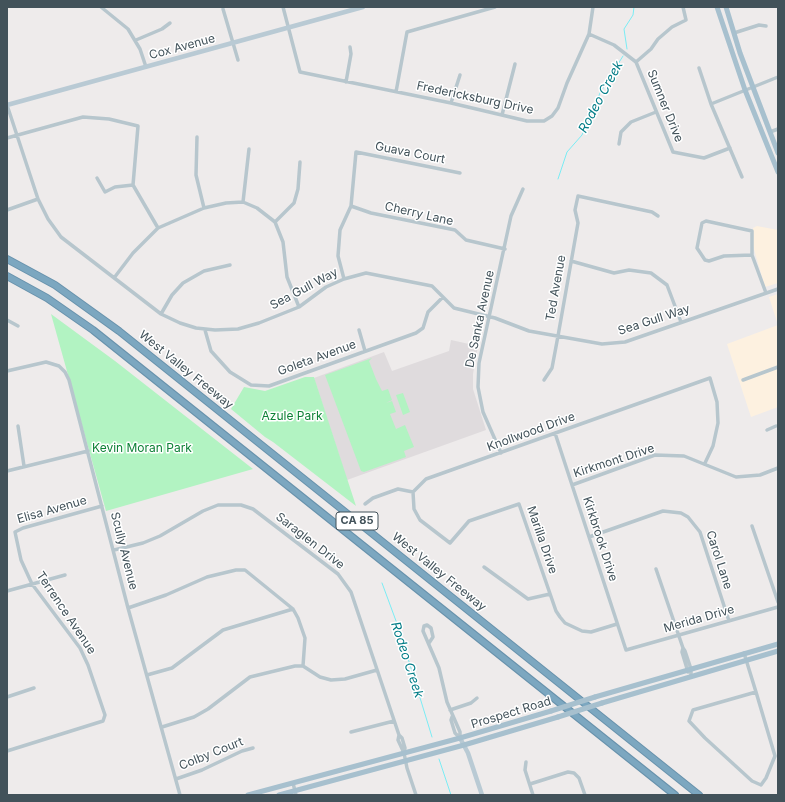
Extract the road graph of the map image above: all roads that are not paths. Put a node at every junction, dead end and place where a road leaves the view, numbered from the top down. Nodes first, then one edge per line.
1 (100, 7) edge
2 (283, 7) edge
3 (363, 7) edge
4 (495, 7) edge
5 (593, 7) edge
6 (683, 7) edge
7 (717, 7) edge
8 (726, 7) edge
9 (223, 9) dead end
10 (170, 23) dead end
11 (766, 26) dead end
12 (288, 28) junction
13 (734, 33) junction
14 (590, 34) junction
15 (136, 40) junction
16 (233, 43) junction
17 (350, 47) dead end
18 (238, 60) dead end
19 (636, 62) junction
20 (515, 64) dead end
21 (146, 67) junction
22 (699, 68) dead end
23 (460, 75) dead end
24 (778, 77) edge
25 (346, 82) junction
26 (752, 87) junction
27 (745, 90) junction
28 (396, 92) junction
29 (451, 103) junction
30 (711, 104) junction
31 (7, 105) edge
32 (656, 112) junction
33 (502, 115) junction
34 (778, 129) edge
35 (770, 132) junction
36 (17, 135) junction
37 (7, 138) edge
38 (197, 138) dead end
39 (619, 144) dead end
40 (730, 148) junction
41 (249, 149) dead end
42 (778, 153) edge
43 (300, 162) dead end
44 (778, 172) edge
45 (460, 173) dead end
46 (742, 177) dead end
47 (96, 178) dead end
48 (133, 185) junction
49 (522, 188) dead end
50 (38, 199) junction
51 (243, 202) junction
52 (351, 206) junction
53 (204, 208) junction
54 (7, 210) edge
55 (658, 216) dead end
56 (275, 222) junction
57 (158, 228) junction
58 (505, 249) junction
59 (752, 255) junction
60 (7, 258) edge
61 (571, 261) junction
62 (230, 265) dead end
63 (7, 276) edge
64 (114, 278) junction
65 (344, 279) junction
66 (778, 289) edge
67 (766, 293) junction
68 (443, 297) junction
69 (298, 306) junction
70 (161, 314) junction
71 (490, 316) junction
72 (7, 320) edge
73 (681, 322) junction
74 (18, 326) dead end
75 (206, 330) junction
76 (359, 330) dead end
77 (558, 336) junction
78 (365, 351) junction
79 (778, 367) edge
80 (7, 371) edge
81 (544, 380) dead end
82 (743, 380) dead end
83 (18, 426) dead end
84 (777, 426) edge
85 (767, 430) dead end
86 (778, 432) edge
87 (555, 434) junction
88 (88, 451) junction
89 (501, 453) junction
90 (705, 463) junction
91 (24, 466) junction
92 (778, 468) edge
93 (7, 471) edge
94 (572, 485) junction
95 (413, 492) junction
96 (365, 504) dead end
97 (102, 506) junction
98 (752, 526) dead end
99 (589, 537) junction
100 (15, 539) joint
101 (114, 550) junction
102 (484, 567) dead end
103 (656, 569) dead end
104 (65, 575) dead end
105 (32, 584) junction
106 (7, 591) edge
107 (550, 594) junction
108 (778, 602) edge
109 (778, 607) edge
110 (128, 608) junction
111 (293, 609) junction
112 (729, 621) junction
113 (617, 624) junction
114 (678, 635) junction
115 (429, 643) dead end
116 (778, 644) edge
117 (626, 650) joint
118 (778, 651) edge
119 (744, 654) junction
120 (746, 660) junction
121 (303, 666) junction
122 (689, 669) junction
123 (377, 670) junction
124 (147, 675) junction
125 (691, 676) junction
126 (34, 688) dead end
127 (756, 692) junction
128 (7, 697) edge
129 (477, 698) dead end
130 (450, 710) junction
131 (394, 721) junction
132 (162, 728) junction
133 (351, 732) dead end
134 (460, 738) junction
135 (464, 745) junction
136 (254, 748) dead end
137 (7, 751) edge
138 (404, 753) junction
139 (406, 761) junction
140 (526, 762) dead end
141 (176, 779) junction
142 (293, 783) junction
143 (530, 784) junction
144 (296, 793) edge
145 (180, 795) edge
146 (248, 795) edge
147 (279, 795) edge
148 (416, 795) edge
149 (482, 795) edge
150 (533, 795) edge
151 (585, 795) edge
152 (674, 795) edge
153 (699, 795) edge

1 - 15 street
2 - 12 street
3 - 12 main road, Cox Avenue
4 - 28 street
5 - 14 street, Fredericksburg Drive
6 - 19 street
7 - 27 main road
8 - 13 main road
9 - 16 street
10 - 15 street
11 - 13 street
12 - 16 main road, Cox Avenue
12 - 25 street, Fredericksburg Drive
13 - 26 main road
14 - 19 street, Sumner Drive
14 - 33 street, Fredericksburg Drive
15 - 21 street
16 - 18 street
16 - 21 main road, Cox Avenue
17 - 25 street
19 - 32 street, Sumner Drive
20 - 33 street
21 - 31 main road, Cox Avenue
22 - 30 street
23 - 29 street
24 - 26 street
25 - 28 street, Fredericksburg Drive
26 - 27 street
26 - 35 main road
27 - 30 street
27 - 44 main road
28 - 29 street, Fredericksburg Drive
29 - 33 street, Fredericksburg Drive
30 - 40 street
31 - 36 street, Sea Gull Way
32 - 39 street
32 - 40 street, Sumner Drive
34 - 35 street
35 - 42 main road
36 - 37 street
36 - 48 street
36 - 50 street, Sea Gull Way
38 - 53 street
40 - 46 street
41 - 51 street
43 - 56 street
45 - 52 street, Guava Court
47 - 48 street
48 - 57 street
49 - 58 street, De Sanka Avenue
50 - 54 street
50 - 64 street, Sea Gull Way
51 - 53 street
51 - 56 street
52 - 58 street, Cherry Lane
52 - 65 street
53 - 57 street
55 - 61 street, Ted Avenue
56 - 69 street
57 - 64 street
58 - 71 street, De Sanka Avenue
59 - 59 street
59 - 67 street
60 - 153 highway, West Valley Freeway / CA 85
61 - 73 street
61 - 77 street, Ted Avenue
62 - 70 street
63 - 152 highway, CA 85
64 - 70 street, Sea Gull Way
65 - 68 street, Sea Gull Way
65 - 69 street, Sea Gull Way
66 - 67 street, Sea Gull Way
67 - 73 street, Sea Gull Way
68 - 71 street, Sea Gull Way
68 - 78 street, Goleta Avenue
69 - 75 street, Sea Gull Way
70 - 75 street, Sea Gull Way
71 - 77 street, Sea Gull Way
71 - 89 street, De Sanka Avenue
72 - 74 street
73 - 77 street, Sea Gull Way
75 - 78 street, Goleta Avenue
76 - 78 street
77 - 81 street, Ted Avenue
79 - 82 street
80 - 88 street, Scully Avenue
83 - 91 street
84 - 85 street
84 - 86 street
87 - 89 street, Knollwood Drive
87 - 90 street, Knollwood Drive
87 - 94 street, Kirkbrook Drive
88 - 91 street
88 - 97 street, Scully Avenue
89 - 95 street, Knollwood Drive
90 - 92 street, Kirkmont Drive
90 - 94 street, Kirkmont Drive
91 - 93 street
94 - 99 street, Kirkbrook Drive
95 - 96 street
95 - 107 street, Marilla Drive
97 - 100 street, Elisa Avenue
97 - 101 street, Scully Avenue
98 - 108 street
99 - 112 street, Carol Lane
99 - 113 street, Kirkbrook Drive
100 - 105 street, Terrence Avenue
101 - 110 street, Scully Avenue
101 - 123 street, Saraglen Drive
102 - 107 street
103 - 114 street
104 - 105 street
105 - 106 street
105 - 137 street, Terrence Avenue
107 - 113 street, Marilla Drive
109 - 112 street, Merida Drive
110 - 111 street
110 - 124 street, Scully Avenue
111 - 121 street
111 - 124 street
112 - 114 street, Merida Drive
113 - 117 street, Kirkbrook Drive
114 - 117 street, Merida Drive
114 - 122 street
115 - 130 street
116 - 119 main road, Prospect Road
118 - 120 main road, Prospect Road
119 - 120 street
119 - 122 main road, Prospect Road
120 - 125 main road, Prospect Road
120 - 127 street
121 - 123 street
121 - 132 street
122 - 125 street
122 - 134 main road, Prospect Road, bridge
123 - 131 street, Saraglen Drive
124 - 132 street, Scully Avenue
125 - 135 main road, Prospect Road, bridge
126 - 128 street
127 - 127 street
129 - 130 street
130 - 134 street
131 - 133 street
131 - 138 street, Saraglen Drive
132 - 141 street, Scully Avenue
134 - 135 main road
134 - 138 main road, Prospect Road
135 - 139 main road, Prospect Road
135 - 149 main road
136 - 141 street, Colby Court
138 - 139 street, Saraglen Drive
138 - 142 main road, Prospect Road
139 - 144 main road, Prospect Road
139 - 148 street, Saraglen Drive
140 - 143 street
141 - 145 street, Scully Avenue
142 - 144 street
142 - 146 main road, Prospect Road
143 - 150 street
143 - 151 street
144 - 147 main road, Prospect Road

